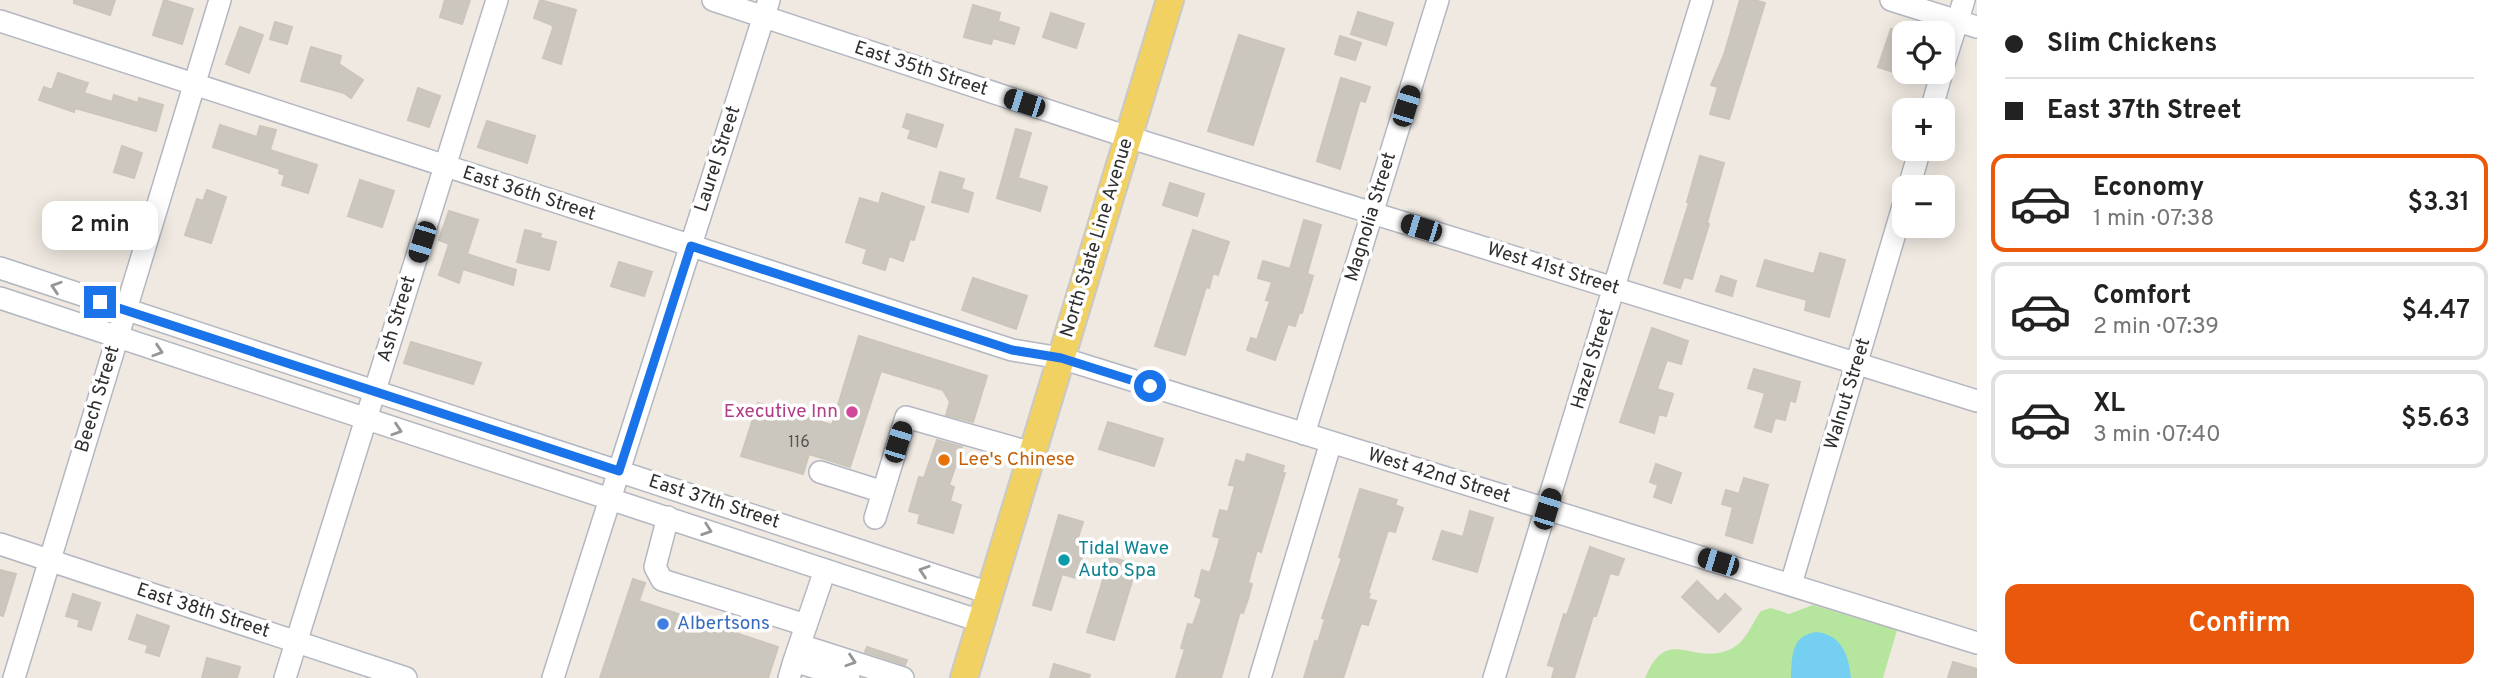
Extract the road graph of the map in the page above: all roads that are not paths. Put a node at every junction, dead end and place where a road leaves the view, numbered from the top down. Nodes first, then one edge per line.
1 (220, 0) edge
2 (497, 0) edge
3 (713, 0) edge
4 (1170, 0) edge
5 (1438, 0) edge
6 (1702, 0) edge
7 (1891, 0) edge
8 (766, 8) edge
9 (1966, 16) edge
10 (0, 21) edge
11 (1955, 41) edge
12 (196, 84) junction
13 (1128, 137) junction
14 (445, 166) junction
15 (1373, 213) junction
16 (1894, 238) edge
17 (691, 246) junction
18 (0, 268) edge
19 (1614, 288) junction
20 (0, 298) edge
21 (125, 310) junction
22 (117, 337) junction
23 (1061, 358) junction
24 (1858, 364) junction
25 (374, 393) junction
26 (1977, 401) edge
27 (366, 420) junction
28 (1304, 434) junction
29 (1331, 442) junction
30 (1032, 453) junction
31 (619, 471) junction
32 (820, 472) dead end
33 (883, 492) junction
34 (611, 498) junction
35 (1547, 509) junction
36 (668, 517) junction
37 (875, 518) dead end
38 (0, 544) edge
39 (49, 561) junction
40 (825, 570) junction
41 (1791, 584) junction
42 (989, 593) junction
43 (980, 621) junction
44 (296, 642) junction
45 (1977, 643) edge
46 (797, 652) edge
47 (14, 678) edge
48 (285, 678) edge
49 (406, 678) edge
50 (553, 678) edge
51 (849, 678) edge
52 (902, 678) edge
53 (964, 678) edge
54 (1260, 678) edge
55 (1494, 678) edge

1 - 12 street, Beech Street
2 - 14 street, Ash Street
3 - 8 street, East 35th Street
4 - 13 main road, North State Line Avenue
5 - 15 street, Magnolia Street
6 - 19 street, Hazel Street
7 - 9 street
8 - 13 street, East 35th Street
8 - 17 street, Laurel Street
9 - 11 street
10 - 12 street, East 36th Street
12 - 14 street, East 36th Street
12 - 21 street, Beech Street
13 - 15 street, West 41st Street
13 - 23 main road, North State Line Avenue
14 - 17 street, East 36th Street
14 - 25 street, Ash Street
15 - 19 street, West 41st Street
15 - 28 street, Magnolia Street
16 - 24 street, Walnut Street
17 - 23 street, East 36th Street
17 - 31 street, Laurel Street
21 -> 18 street, East 37th Street
19 - 24 street, West 41st Street
19 - 35 street, Hazel Street
20 - 22 street, East 37th Street
21 - 22 street, Beech Street
21 - 25 street, East 37th Street
22 -> 27 street, East 37th Street
22 - 39 street, Beech Street
23 - 28 street, West 42nd Street
23 - 30 main road, North State Line Avenue
24 - 26 street, West 41st Street
24 - 41 street, Walnut Street
25 - 27 street, Ash Street
25 - 31 street, East 37th Street
27 -> 34 street, East 37th Street
27 - 44 street, Ash Street
28 - 29 street, West 42nd Street
29 - 35 street, West 42nd Street
29 - 54 street
30 - 33 street
30 - 42 main road, North State Line Avenue
31 - 34 street, Laurel Street
42 -> 31 street, East 37th Street
32 - 33 street
33 - 37 street
34 - 36 street, East 37th Street
34 - 50 street, Laurel Street
35 - 41 street, West 42nd Street
35 - 55 street, Hazel Street
36 -> 40 street, East 37th Street
36 - 46 street
38 - 39 street, East 38th Street
39 - 44 street, East 38th Street
39 - 47 street, Beech Street
40 - 43 street, East 37th Street
40 - 46 street
41 - 45 street, West 42nd Street
42 - 43 main road, North State Line Avenue
43 - 53 main road, North State Line Avenue
44 - 48 street, Ash Street
44 - 49 street, East 38th Street
46 - 51 street
46 -> 52 street

